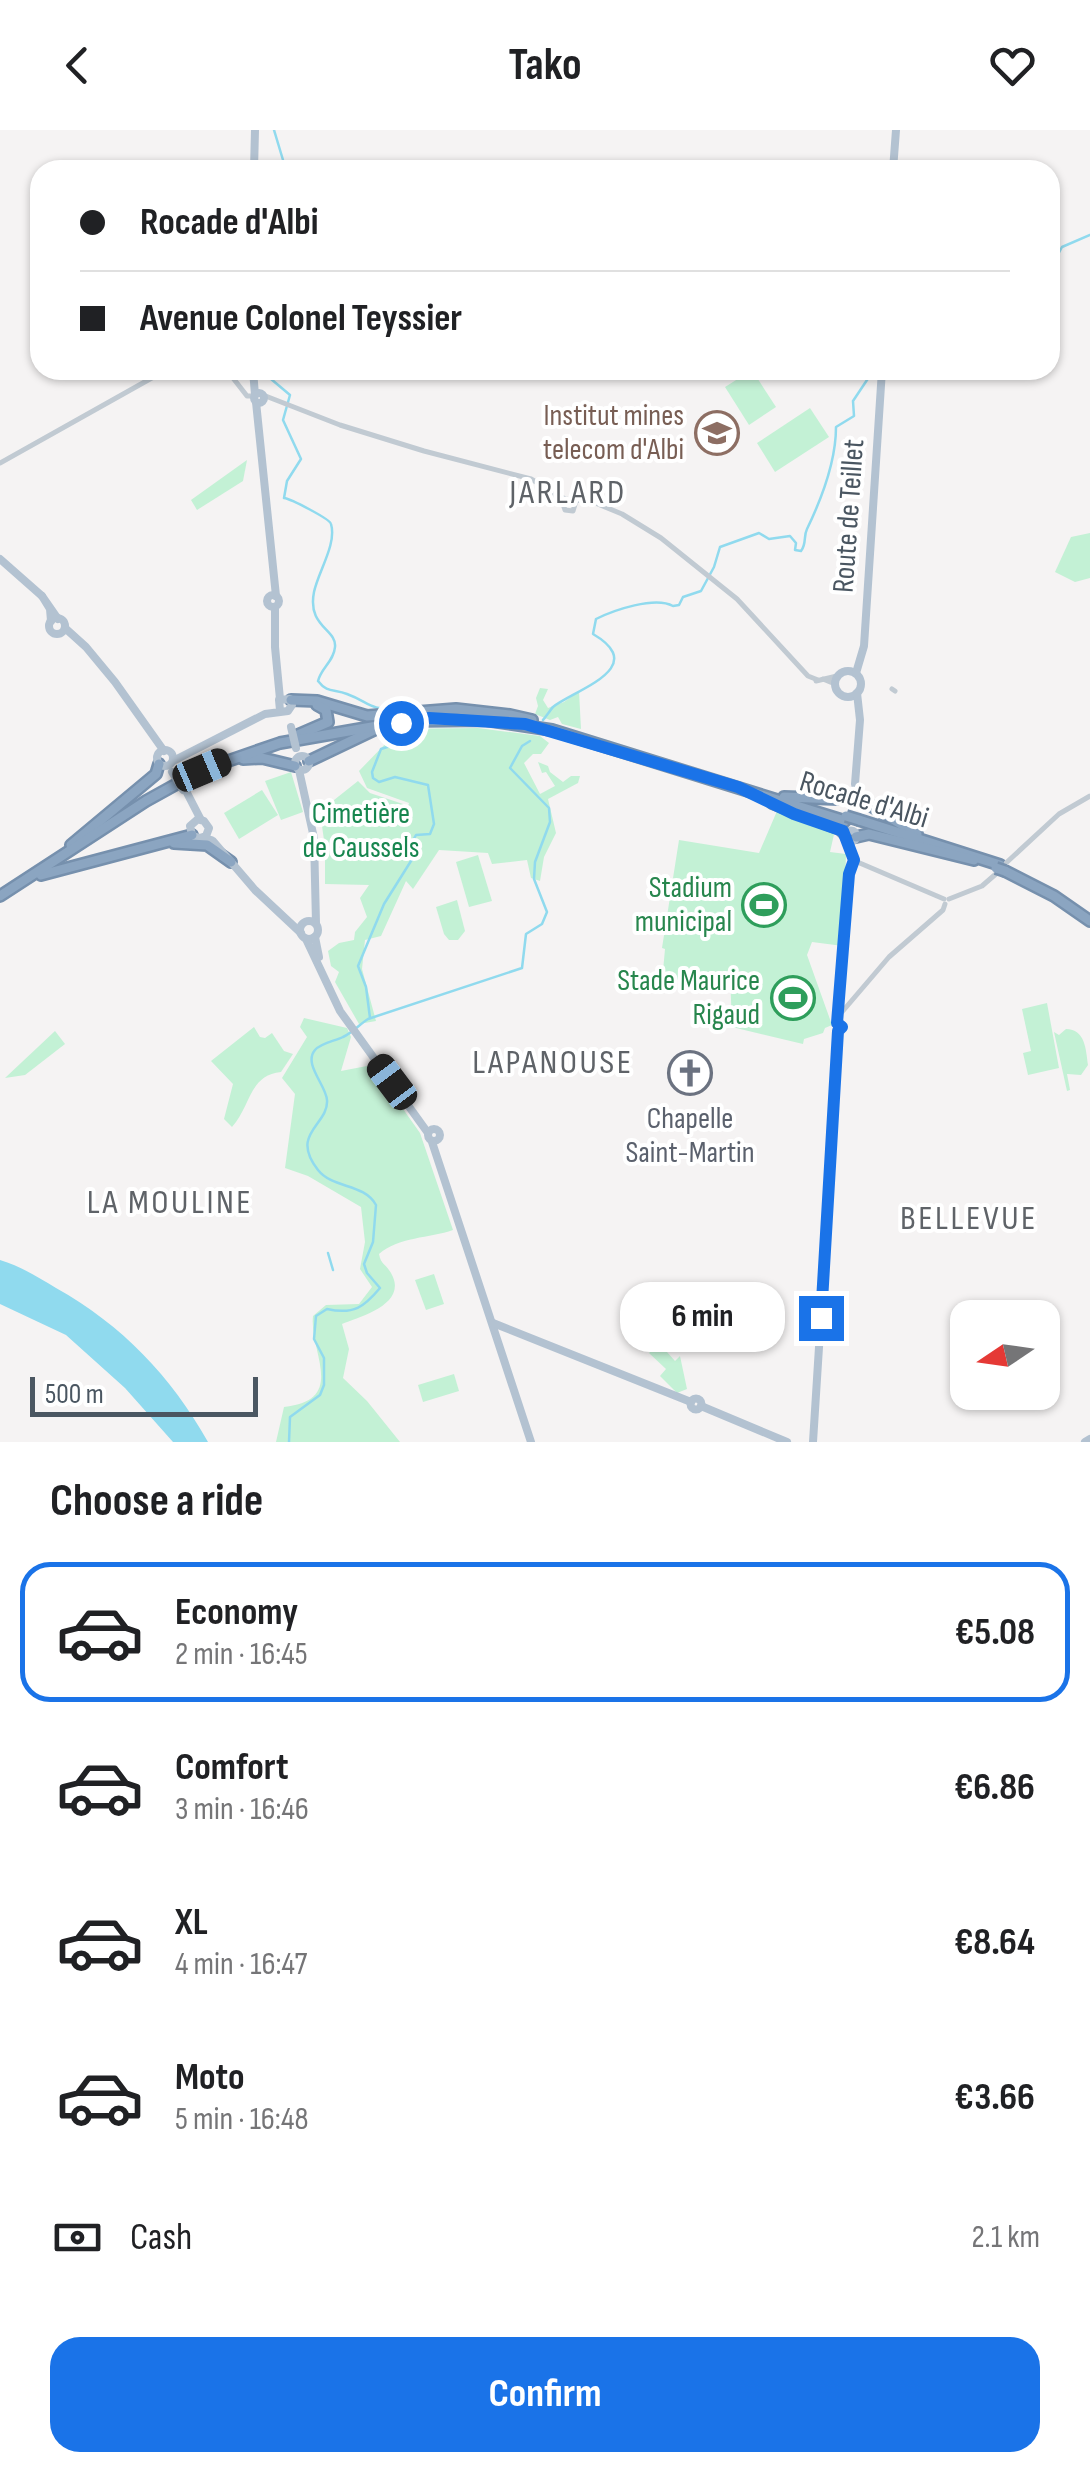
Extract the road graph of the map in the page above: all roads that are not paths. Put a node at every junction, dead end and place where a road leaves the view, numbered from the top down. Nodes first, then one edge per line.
1 (255, 130) edge
2 (896, 130) edge
3 (254, 160) edge
4 (894, 160) edge
5 (148, 380) edge
6 (229, 380) edge
7 (255, 380) edge
8 (881, 380) edge
9 (258, 399) junction
10 (0, 463) edge
11 (564, 501) junction
12 (579, 503) junction
13 (0, 560) edge
14 (55, 620) junction
15 (63, 630) junction
16 (854, 669) junction
17 (836, 680) junction
18 (854, 695) junction
19 (287, 711) junction
20 (406, 720) junction
21 (539, 722) junction
22 (584, 737) junction
23 (300, 760) junction
24 (167, 762) junction
25 (202, 770) junction
26 (854, 796) junction
27 (1090, 796) edge
28 (784, 797) junction
29 (197, 821) junction
30 (208, 831) junction
31 (851, 831) junction
32 (196, 837) junction
33 (937, 844) junction
34 (70, 845) junction
35 (117, 856) junction
36 (975, 858) junction
37 (230, 862) junction
38 (857, 862) junction
39 (1002, 868) junction
40 (12, 889) junction
41 (0, 894) edge
42 (947, 901) junction
43 (1090, 918) edge
44 (310, 922) junction
45 (310, 936) junction
46 (841, 1008) junction
47 (350, 1025) junction
48 (493, 1324) junction
49 (533, 1442) edge
50 (787, 1442) edge
51 (814, 1442) edge

1 - 3 main road
2 - 4 main road
5 - 10 street
6 - 9 street
7 - 9 main road
8 - 16 main road, Route de Teillet
9 - 11 street
9 - 19 main road
11 - 12 street
11 - 12 street
12 - 17 street
13 - 14 main road
14 - 15 main road
14 - 15 main road
15 - 24 main road
16 - 17 main road
16 - 18 main road, Route de Teillet
17 - 18 main road
18 - 26 main road
19 - 21 highway, Rocade d'Albi
19 - 21 highway
19 - 23 main road, bridge
19 - 24 main road
19 - 34 highway, Rocade d'Albi
20 - 22 highway, Rocade d'Albi
20 - 23 highway
20 - 25 highway, Rocade d'Albi
21 - 22 highway, Rocade d'Albi
22 - 28 highway, Rocade d'Albi
22 - 31 highway, Rocade d'Albi
23 - 25 highway
23 - 44 main road
24 - 29 main road, bridge
24 - 34 highway
25 - 40 highway, Rocade d'Albi
26 - 28 highway
26 - 33 highway
27 - 39 street
28 - 31 highway, Rocade d'Albi
29 - 30 main road
29 - 32 main road
30 - 32 main road
30 - 44 main road
31 - 33 highway, Rocade d'Albi
31 - 36 highway, Rocade d'Albi
31 - 38 main road
32 - 35 highway
32 - 37 main road
33 - 36 highway, Rocade d'Albi
34 - 41 highway, Rocade d'Albi
35 - 37 highway
35 - 40 highway
36 - 39 highway, Rocade d'Albi
37 - 45 main road
38 - 42 street
38 - 46 main road
39 - 42 street
39 - 43 highway, Rocade d'Albi
40 - 41 highway, Rocade d'Albi
42 - 46 street
44 - 45 main road
44 - 45 main road
45 - 47 main road
45 - 47 main road
46 - 51 main road
47 - 48 main road
48 - 49 main road
48 - 50 main road

